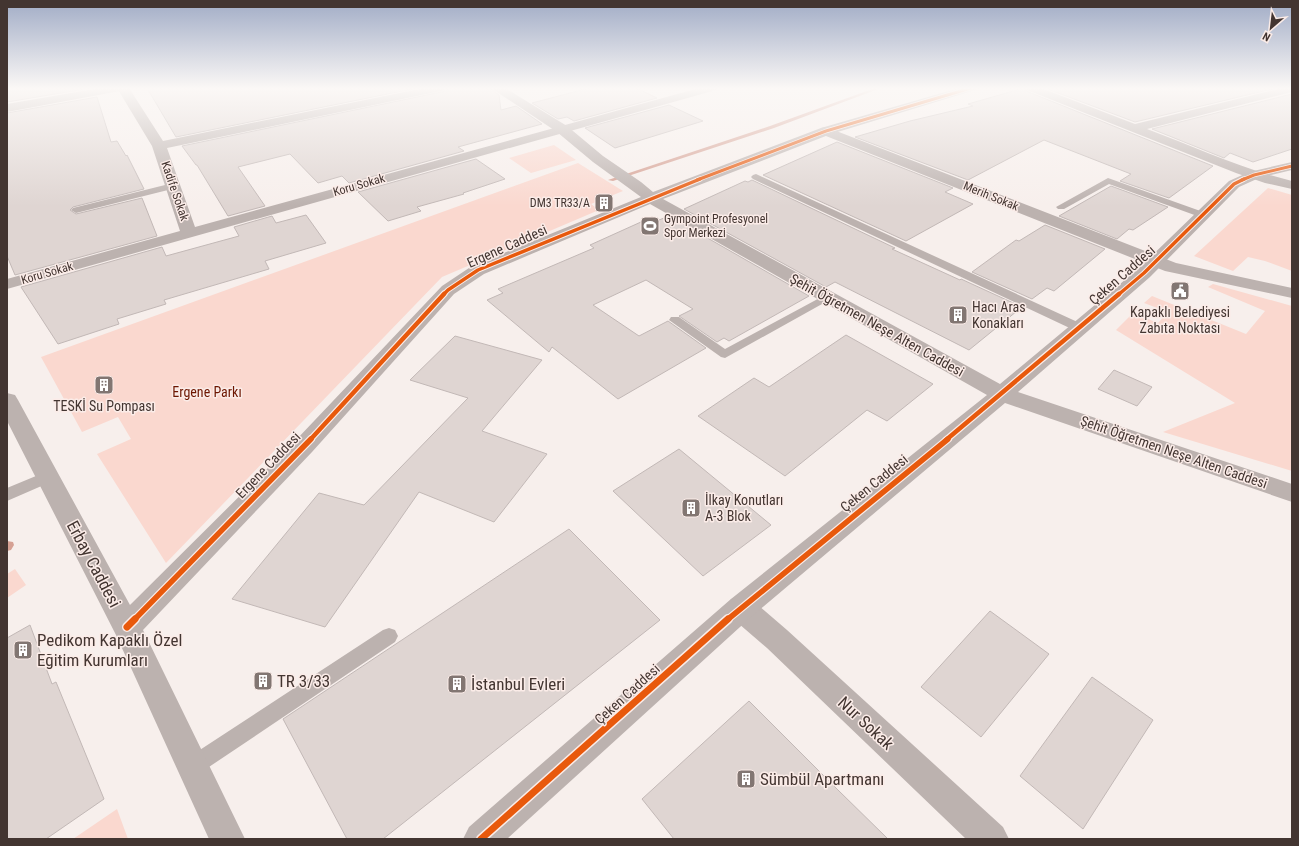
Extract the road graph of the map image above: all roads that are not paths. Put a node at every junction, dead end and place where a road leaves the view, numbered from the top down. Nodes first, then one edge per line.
1 (148, 127) edge
2 (249, 127) edge
3 (568, 127) edge
4 (838, 127) edge
5 (1136, 128) edge
6 (562, 129) junction
7 (826, 131) junction
8 (159, 146) junction
9 (1292, 166) edge
10 (1254, 175) junction
11 (756, 177) dead end
12 (1292, 185) edge
13 (173, 186) junction
14 (651, 198) junction
15 (1062, 207) dead end
16 (76, 210) dead end
17 (1203, 215) junction
18 (189, 233) junction
19 (1157, 262) junction
20 (7, 284) edge
21 (1292, 293) edge
22 (827, 297) junction
23 (675, 320) dead end
24 (1080, 328) junction
25 (1002, 394) junction
26 (8, 407) edge
27 (48, 477) junction
28 (1292, 493) edge
29 (7, 495) edge
30 (741, 608) junction
31 (127, 627) junction
32 (389, 636) dead end
33 (193, 766) junction
34 (227, 839) edge
35 (481, 839) edge
36 (991, 839) edge

1 - 8 street, Kadife Sokak
2 - 8 street
3 - 6 street, Koru Sokak
4 - 7 street, Ergene Caddesi
5 - 10 street
6 - 14 street, Şehit Öğretmen Neşe Alten Caddesi
6 - 18 street, Koru Sokak
7 - 14 street, Ergene Caddesi
7 - 19 street, Merih Sokak
8 - 13 street, Kadife Sokak
9 - 10 street, Çeken Caddesi
10 - 12 street
10 - 17 street, Çeken Caddesi
11 - 24 lane
13 - 16 lane
13 - 18 street, Kadife Sokak
14 - 22 street, Şehit Öğretmen Neşe Alten Caddesi
14 - 31 street, Ergene Caddesi
15 - 17 lane
17 - 19 street, Çeken Caddesi
18 - 20 street, Koru Sokak
19 - 21 street, Merih Sokak
19 - 24 street, Çeken Caddesi
22 - 23 lane
22 - 25 street, Şehit Öğretmen Neşe Alten Caddesi
24 - 25 street, Çeken Caddesi
25 - 28 street, Şehit Öğretmen Neşe Alten Caddesi
25 - 30 street, Çeken Caddesi
26 - 27 street, Erbay Caddesi
27 - 29 lane
27 - 31 street, Erbay Caddesi
30 - 35 street, Çeken Caddesi
30 - 36 street, Nur Sokak
31 - 33 street, Erbay Caddesi
32 - 33 lane
33 - 34 street, Erbay Caddesi

